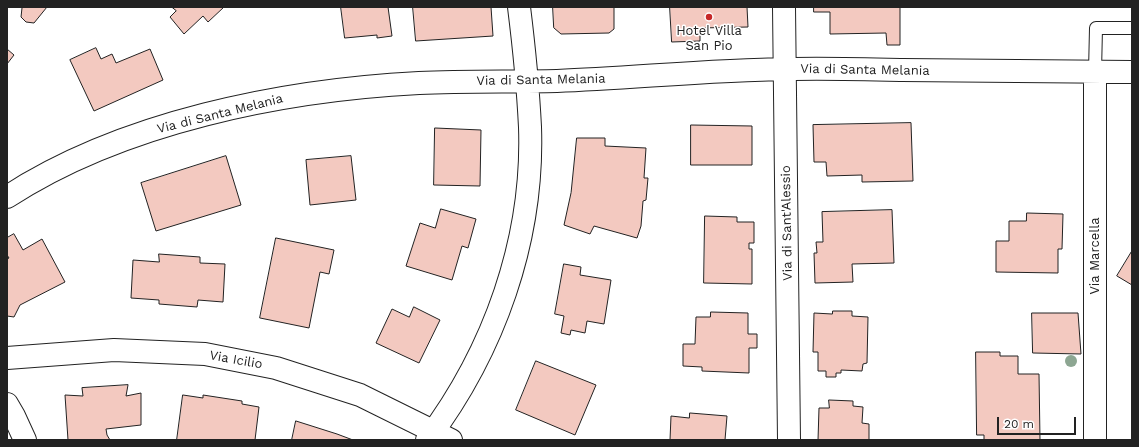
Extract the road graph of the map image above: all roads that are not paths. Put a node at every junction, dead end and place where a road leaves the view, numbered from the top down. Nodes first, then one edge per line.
1 (519, 7) edge
2 (784, 7) edge
3 (1132, 28) edge
4 (786, 69) junction
5 (1095, 72) junction
6 (1132, 72) edge
7 (527, 80) junction
8 (7, 197) edge
9 (7, 358) edge
10 (7, 404) edge
11 (437, 437) edge
12 (25, 440) edge
13 (789, 440) edge
14 (1095, 440) edge

1 - 7 street
2 - 4 street, Via di Sant'Alessio
3 - 5 lane
4 - 5 street, Via di Santa Melania
4 - 7 street, Via di Santa Melania
4 - 13 street, Via di Sant'Alessio
5 - 6 street, Via di Santa Melania
5 - 14 street, Via Marcella
7 - 8 street, Via di Santa Melania
7 - 11 street
9 - 11 street, Via Icilio
10 - 12 street

